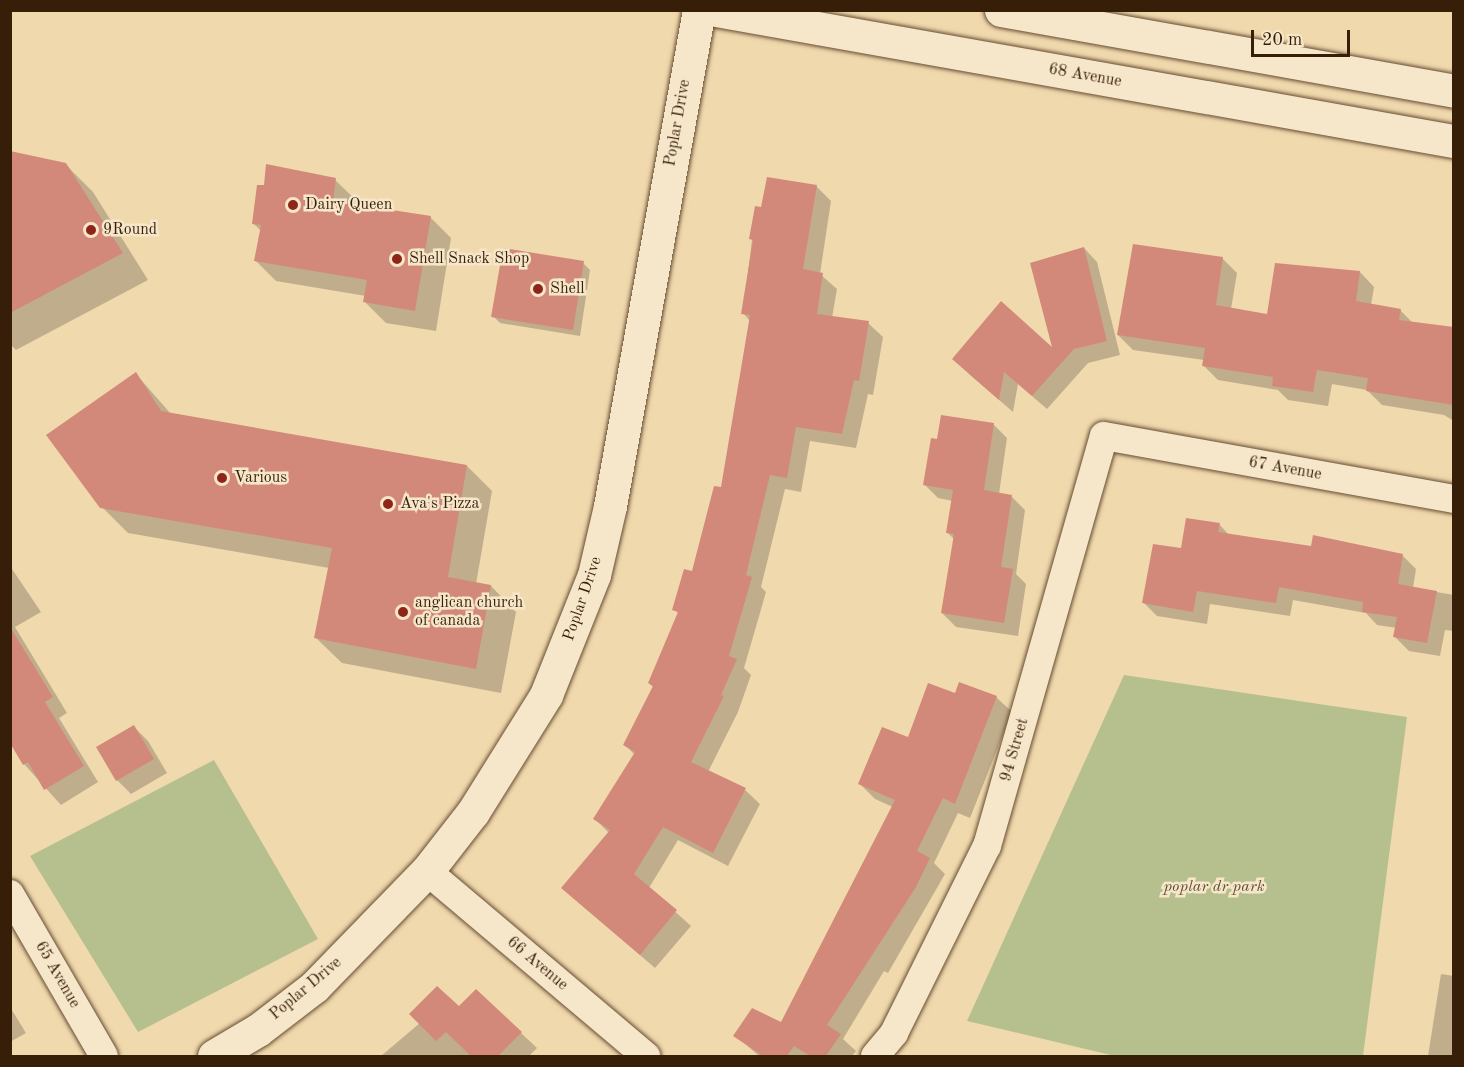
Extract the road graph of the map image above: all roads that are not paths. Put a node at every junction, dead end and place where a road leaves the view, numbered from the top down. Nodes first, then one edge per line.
1 (699, 10) edge
2 (716, 10) edge
3 (1001, 10) edge
4 (1454, 91) edge
5 (1454, 141) edge
6 (1117, 439) joint
7 (1454, 499) edge
8 (427, 871) junction
9 (10, 894) edge
10 (104, 1056) edge
11 (214, 1056) edge
12 (646, 1056) edge
13 (875, 1056) edge

1 - 8 main road, Poplar Drive
2 - 5 main road, 68 Avenue
3 - 4 main road
6 - 7 street, 67 Avenue
6 - 13 street, 94 Street
8 - 11 main road, Poplar Drive
8 - 12 street, 66 Avenue
9 - 10 street, 65 Avenue

